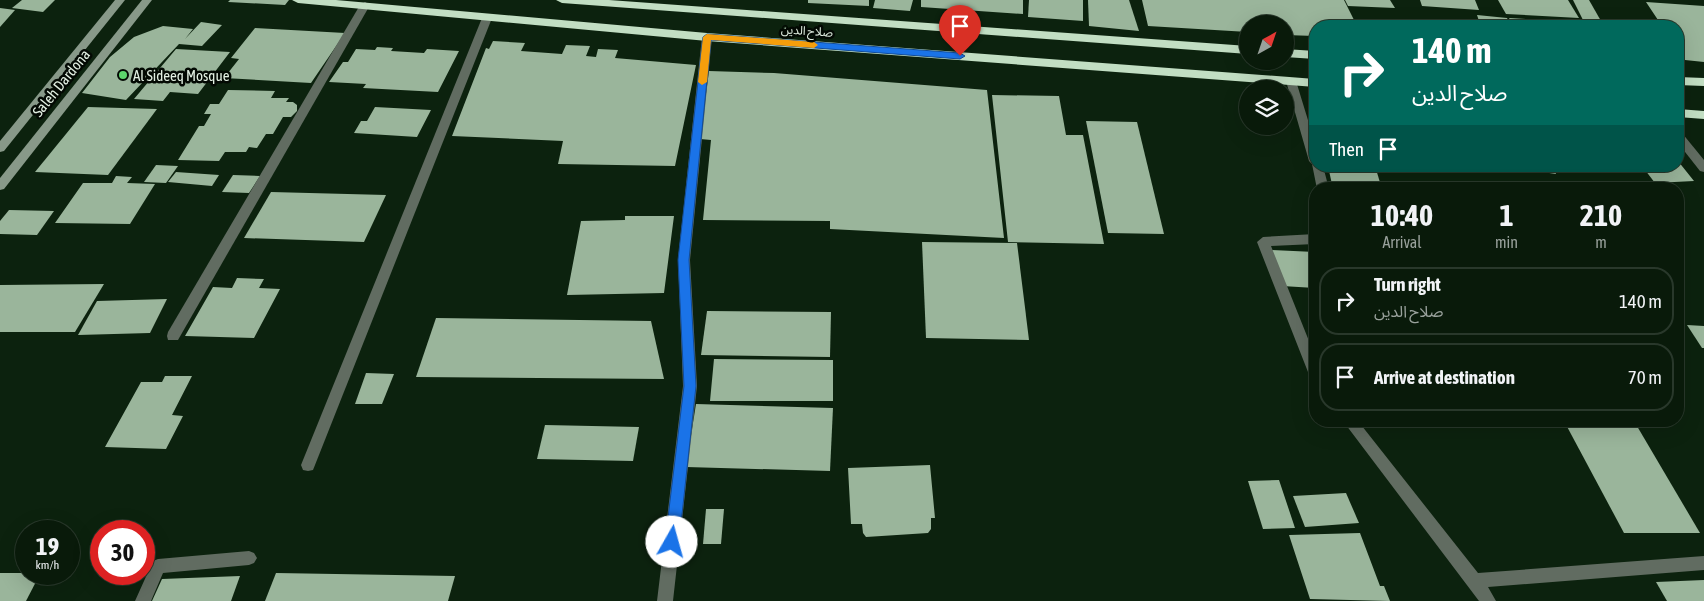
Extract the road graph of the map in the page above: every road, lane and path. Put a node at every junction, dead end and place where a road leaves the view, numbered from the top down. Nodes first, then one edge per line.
1 (120, 0) edge
2 (147, 0) edge
3 (298, 0) edge
4 (562, 0) edge
5 (365, 6) junction
6 (487, 18) junction
7 (707, 37) junction
8 (1239, 49) edge
9 (1294, 54) edge
10 (1309, 55) edge
11 (1278, 80) edge
12 (1684, 80) edge
13 (1294, 81) edge
14 (1309, 82) edge
15 (1704, 82) edge
16 (1294, 91) edge
17 (1684, 113) edge
18 (1704, 114) edge
19 (1309, 141) edge
20 (1684, 143) edge
21 (0, 148) edge
22 (1704, 168) edge
23 (0, 186) edge
24 (1309, 239) edge
25 (173, 336) dead end
26 (1309, 357) edge
27 (1355, 427) edge
28 (308, 465) dead end
29 (249, 558) dead end
30 (1704, 563) edge
31 (1475, 581) junction
32 (143, 601) edge
33 (665, 601) edge
34 (1488, 601) edge

1 - 21 street, Saleh Dardona
2 - 23 street, Saleh Dardona
3 - 5 highway, صلاح الدين
4 - 8 highway, صلاح الدين
5 - 6 highway, صلاح الدين
5 - 25 street
6 - 7 highway, صلاح الدين
6 - 28 street
7 - 11 highway, صلاح الدين
7 - 33 street
9 - 10 highway
12 - 15 highway
13 - 14 highway, صلاح الدين
16 - 19 street
17 - 18 highway
20 - 22 street
24 - 26 street
27 - 31 street
29 - 32 street
30 - 31 street
31 - 34 street

